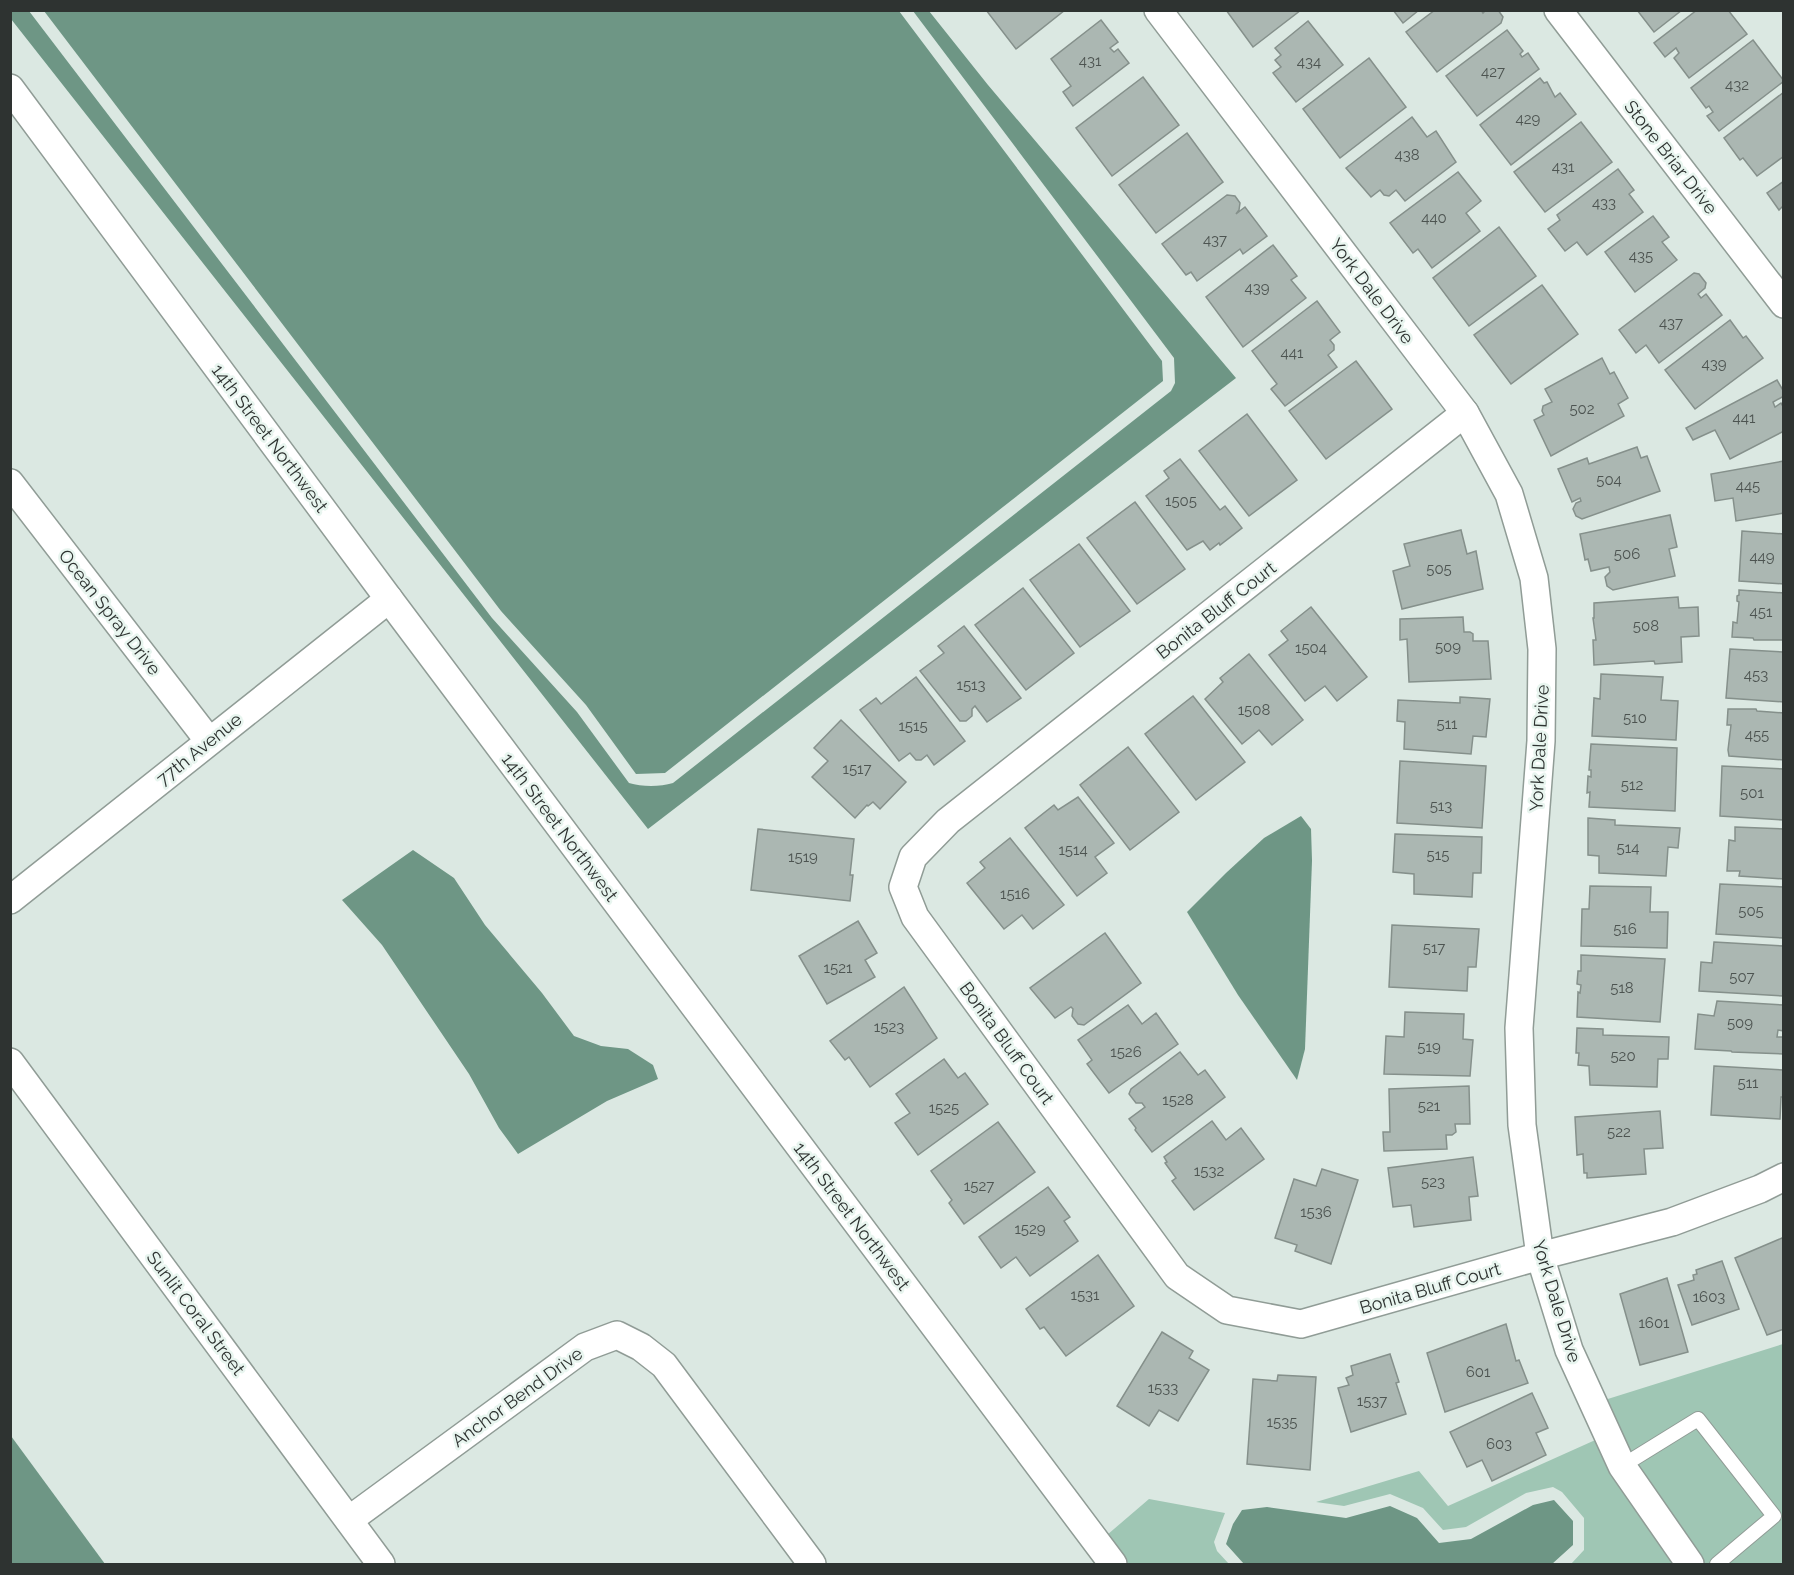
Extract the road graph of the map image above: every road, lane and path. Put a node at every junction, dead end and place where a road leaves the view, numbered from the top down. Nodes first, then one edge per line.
1 (1158, 10) edge
2 (1558, 10) edge
3 (10, 88) edge
4 (1784, 304) edge
5 (1465, 413) junction
6 (10, 483) edge
7 (389, 599) junction
8 (208, 741) junction
9 (10, 900) edge
10 (10, 1062) edge
11 (1784, 1177) edge
12 (1540, 1256) junction
13 (1622, 1466) junction
14 (349, 1520) junction
15 (1685, 1563) edge
16 (381, 1564) edge
17 (812, 1564) edge
18 (1113, 1564) edge
19 (1717, 1564) edge

1 - 5 street, York Dale Drive
2 - 4 street, Stone Briar Drive
3 - 7 street, 14th Street Northwest
5 - 12 street, York Dale Drive
5 - 12 street, Bonita Bluff Court
6 - 8 street, Ocean Spray Drive
7 - 8 street, 77th Avenue
7 - 18 street, 14th Street Northwest
8 - 9 street, 77th Avenue
10 - 14 street, Sunlit Coral Street
11 - 12 street, Bonita Bluff Court
12 - 13 street, York Dale Drive
13 - 15 street, York Dale Drive
13 - 19 lane
14 - 16 street, Sunlit Coral Street
14 - 17 street, Anchor Bend Drive

